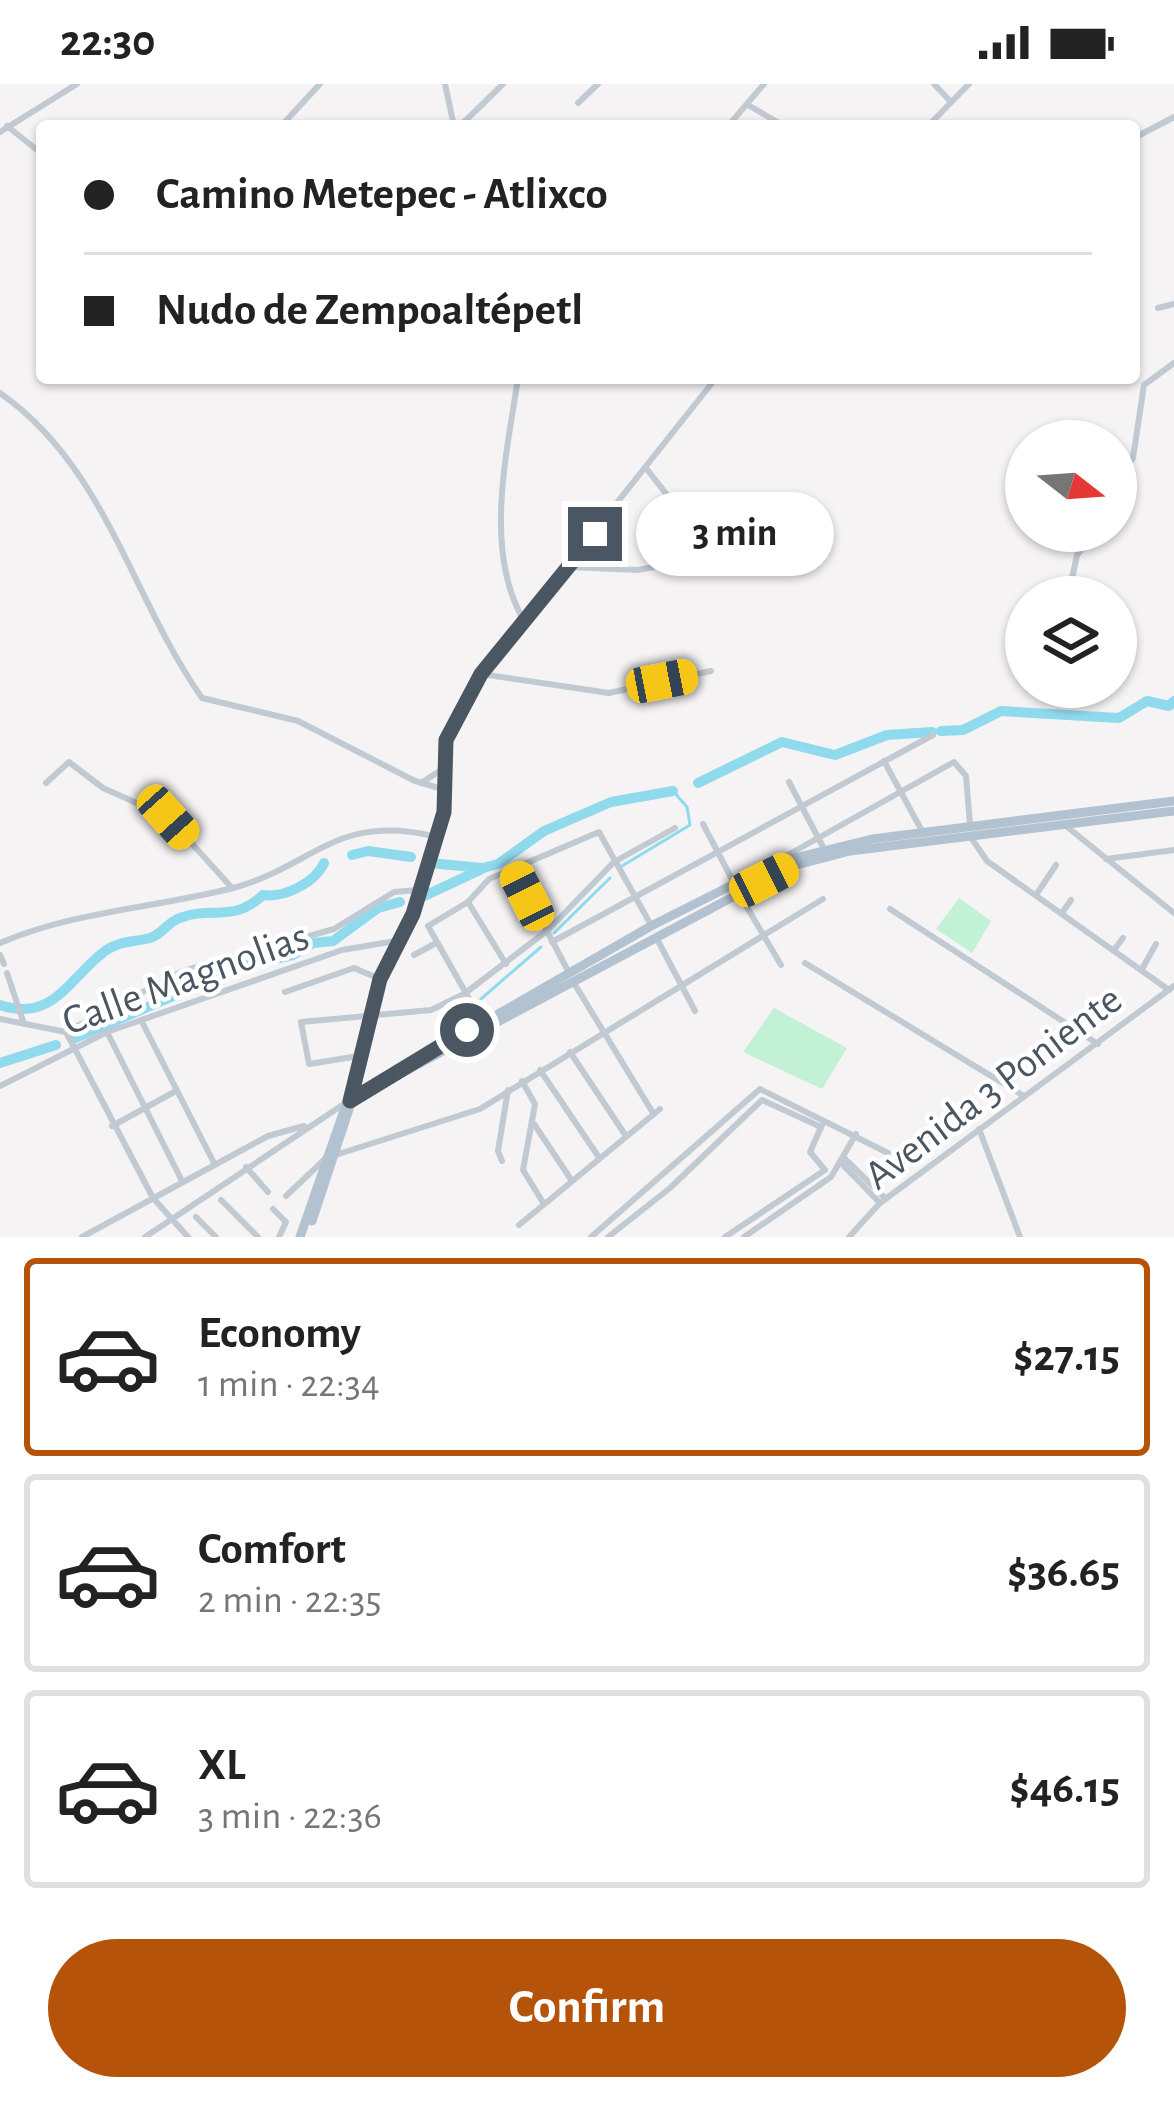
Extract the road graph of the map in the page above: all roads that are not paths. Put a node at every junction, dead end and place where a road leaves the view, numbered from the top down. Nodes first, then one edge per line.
1 (77, 84) edge
2 (320, 84) edge
3 (445, 84) edge
4 (502, 84) edge
5 (598, 84) edge
6 (764, 84) edge
7 (934, 84) edge
8 (969, 84) edge
9 (951, 102) junction
10 (578, 103) dead end
11 (748, 105) junction
12 (1174, 117) edge
13 (287, 120) edge
14 (455, 120) edge
15 (463, 120) edge
16 (734, 120) edge
17 (774, 120) edge
18 (935, 120) edge
19 (3, 129) edge
20 (1140, 135) edge
21 (36, 150) edge
22 (1174, 304) edge
23 (1158, 308) dead end
24 (1174, 363) edge
25 (517, 384) edge
26 (711, 384) edge
27 (0, 393) edge
28 (1137, 431) edge
29 (646, 468) junction
30 (569, 567) junction
31 (524, 621) junction
32 (711, 671) dead end
33 (481, 674) junction
34 (933, 735) dead end
35 (884, 760) junction
36 (446, 766) junction
37 (789, 782) dead end
38 (46, 783) dead end
39 (421, 783) junction
40 (898, 789) junction
41 (449, 791) junction
42 (1174, 801) edge
43 (802, 806) junction
44 (1174, 811) edge
45 (1119, 814) junction
46 (703, 824) dead end
47 (1066, 826) junction
48 (675, 828) dead end
49 (970, 828) junction
50 (923, 834) junction
51 (433, 836) junction
52 (817, 837) junction
53 (824, 849) junction
54 (1174, 850) edge
55 (718, 851) junction
56 (1104, 859) junction
57 (614, 862) junction
58 (778, 862) junction
59 (1056, 865) dead end
60 (514, 868) junction
61 (232, 888) junction
62 (736, 888) junction
63 (418, 890) junction
64 (1036, 895) junction
65 (636, 898) junction
66 (823, 899) dead end
67 (1071, 900) dead end
68 (468, 902) junction
69 (890, 908) dead end
70 (1062, 913) junction
71 (1174, 913) edge
72 (548, 930) junction
73 (653, 931) junction
74 (763, 937) junction
75 (1123, 938) dead end
76 (397, 941) junction
77 (552, 942) junction
78 (0, 943) edge
79 (436, 943) junction
80 (1156, 944) dead end
81 (1114, 950) junction
82 (414, 955) dead end
83 (317, 960) junction
84 (805, 963) dead end
85 (4, 964) edge
86 (506, 964) junction
87 (782, 965) dead end
88 (1142, 969) junction
89 (323, 976) junction
90 (571, 976) junction
91 (380, 979) junction
92 (682, 986) junction
93 (1171, 988) edge
94 (285, 992) dead end
95 (464, 994) junction
96 (694, 1011) dead end
97 (372, 1012) junction
98 (0, 1019) edge
99 (142, 1022) junction
100 (24, 1024) junction
101 (484, 1024) junction
102 (66, 1032) junction
103 (107, 1032) junction
104 (600, 1033) junction
105 (1098, 1044) junction
106 (72, 1048) junction
107 (570, 1052) junction
108 (359, 1056) junction
109 (540, 1070) junction
110 (522, 1081) junction
111 (0, 1086) edge
112 (508, 1090) junction
113 (176, 1091) junction
114 (1024, 1096) junction
115 (349, 1100) junction
116 (144, 1107) junction
117 (826, 1119) junction
118 (532, 1122) junction
119 (112, 1126) junction
120 (308, 1126) junction
121 (821, 1127) junction
122 (979, 1129) junction
123 (856, 1134) junction
124 (626, 1136) junction
125 (888, 1153) dead end
126 (331, 1156) junction
127 (599, 1158) junction
128 (842, 1159) junction
129 (502, 1161) dead end
130 (214, 1163) junction
131 (246, 1167) junction
132 (828, 1173) junction
133 (182, 1180) junction
134 (572, 1181) junction
135 (661, 1181) junction
136 (670, 1188) junction
137 (268, 1192) dead end
138 (286, 1196) dead end
139 (153, 1198) junction
140 (221, 1200) dead end
141 (883, 1201) junction
142 (544, 1204) junction
143 (273, 1208) dead end
144 (196, 1217) dead end
145 (170, 1219) junction
146 (519, 1225) dead end
147 (740, 1234) edge
148 (82, 1237) edge
149 (145, 1237) edge
150 (188, 1237) edge
151 (216, 1237) edge
152 (258, 1237) edge
153 (279, 1237) edge
154 (303, 1237) edge
155 (592, 1237) edge
156 (608, 1237) edge
157 (724, 1237) edge
158 (849, 1237) edge
159 (1021, 1237) edge

1 - 19 street
2 - 13 street
3 - 14 street
4 - 15 street
5 - 10 street
6 - 11 street
7 - 9 street
8 - 9 street
9 - 18 street
11 - 16 street
11 - 17 street
12 - 20 street
19 - 21 street
22 - 23 street
24 - 28 street
25 - 31 street
26 - 29 street
27 - 39 street
29 - 30 street
29 - 30 street
30 - 31 street
31 - 33 street
32 - 33 street
33 - 36 street
34 - 35 street
35 - 40 street
35 - 43 street
36 - 39 street
36 - 41 street
37 - 43 street
38 - 61 street
39 - 41 street
40 - 49 street
40 - 50 street
40 - 52 street
41 - 51 street
42 - 45 main road
43 - 52 street
43 - 55 street
44 - 45 main road
45 - 47 main road
45 - 49 main road
46 - 55 street
47 - 49 main road
47 - 56 street
48 - 57 street
49 - 50 main road
49 - 62 main road
49 - 64 street
50 - 53 main road
51 - 61 street
51 - 63 street
52 - 53 street
52 - 58 street
53 - 58 main road
54 - 56 street
55 - 62 street
55 - 65 street
56 - 71 street
57 - 60 street
57 - 65 street
57 - 72 street
58 - 62 main road
59 - 64 street
60 - 68 street
60 - 72 street
61 - 78 street
62 - 73 main road
62 - 74 street
63 - 76 street
63 - 102 street
64 - 70 street
65 - 73 street
65 - 77 street
66 - 74 street
67 - 70 street
68 - 79 street
68 - 86 street
69 - 105 street
70 - 81 street
72 - 77 street
72 - 86 street
73 - 90 main road
73 - 92 street
74 - 87 street
74 - 92 street
75 - 81 street
76 - 83 street, Calle Magnolias
76 - 91 street
77 - 90 street
79 - 82 street
79 - 95 street
80 - 88 street
81 - 88 street
83 - 89 street
83 - 99 street, Calle Magnolias
84 - 114 street
85 - 100 street
86 - 95 street
88 - 93 street
89 - 91 street
89 - 94 street
90 - 101 main road
90 - 104 street
91 - 97 street
92 - 96 street
92 - 104 street
93 - 105 street, Avenida 3 Poniente
95 - 97 street
95 - 101 street
97 - 108 street
97 - 108 street
98 - 100 street
99 - 103 street, Calle Magnolias
99 - 113 street
100 - 102 street
101 - 115 main road
102 - 106 street
103 - 106 street, Calle Magnolias
103 - 116 street
104 - 107 street
104 - 124 street
105 - 114 street, Avenida 3 Poniente
106 - 111 street, Calle Magnolias
106 - 119 street
107 - 109 street
107 - 124 street
108 - 115 street
109 - 110 street
109 - 127 street
110 - 112 street
110 - 118 street
112 - 126 street
112 - 129 street
113 - 116 street
113 - 130 street
114 - 122 street, Avenida 3 Poniente
115 - 120 street
115 - 126 main road
116 - 119 street
116 - 133 street
117 - 121 street
117 - 123 street
117 - 135 street
118 - 134 street
118 - 142 street
119 - 139 street
120 - 130 street
120 - 131 street
121 - 132 street
121 - 136 street
122 - 141 street, Avenida 3 Poniente
122 - 159 street
123 - 125 street
123 - 128 street
124 - 127 street
126 - 138 street
126 - 154 main road
127 - 134 street
128 - 132 street
128 - 141 street
130 - 133 street
131 - 137 street
131 - 145 street
132 - 147 street
133 - 139 street
134 - 142 street
135 - 136 street
135 - 155 street
136 - 156 street
139 - 145 street
139 - 148 street
140 - 152 street
141 - 158 street, Avenida 3 Poniente
142 - 146 street
143 - 153 street
144 - 151 street
145 - 149 street
145 - 150 street
147 - 157 street

